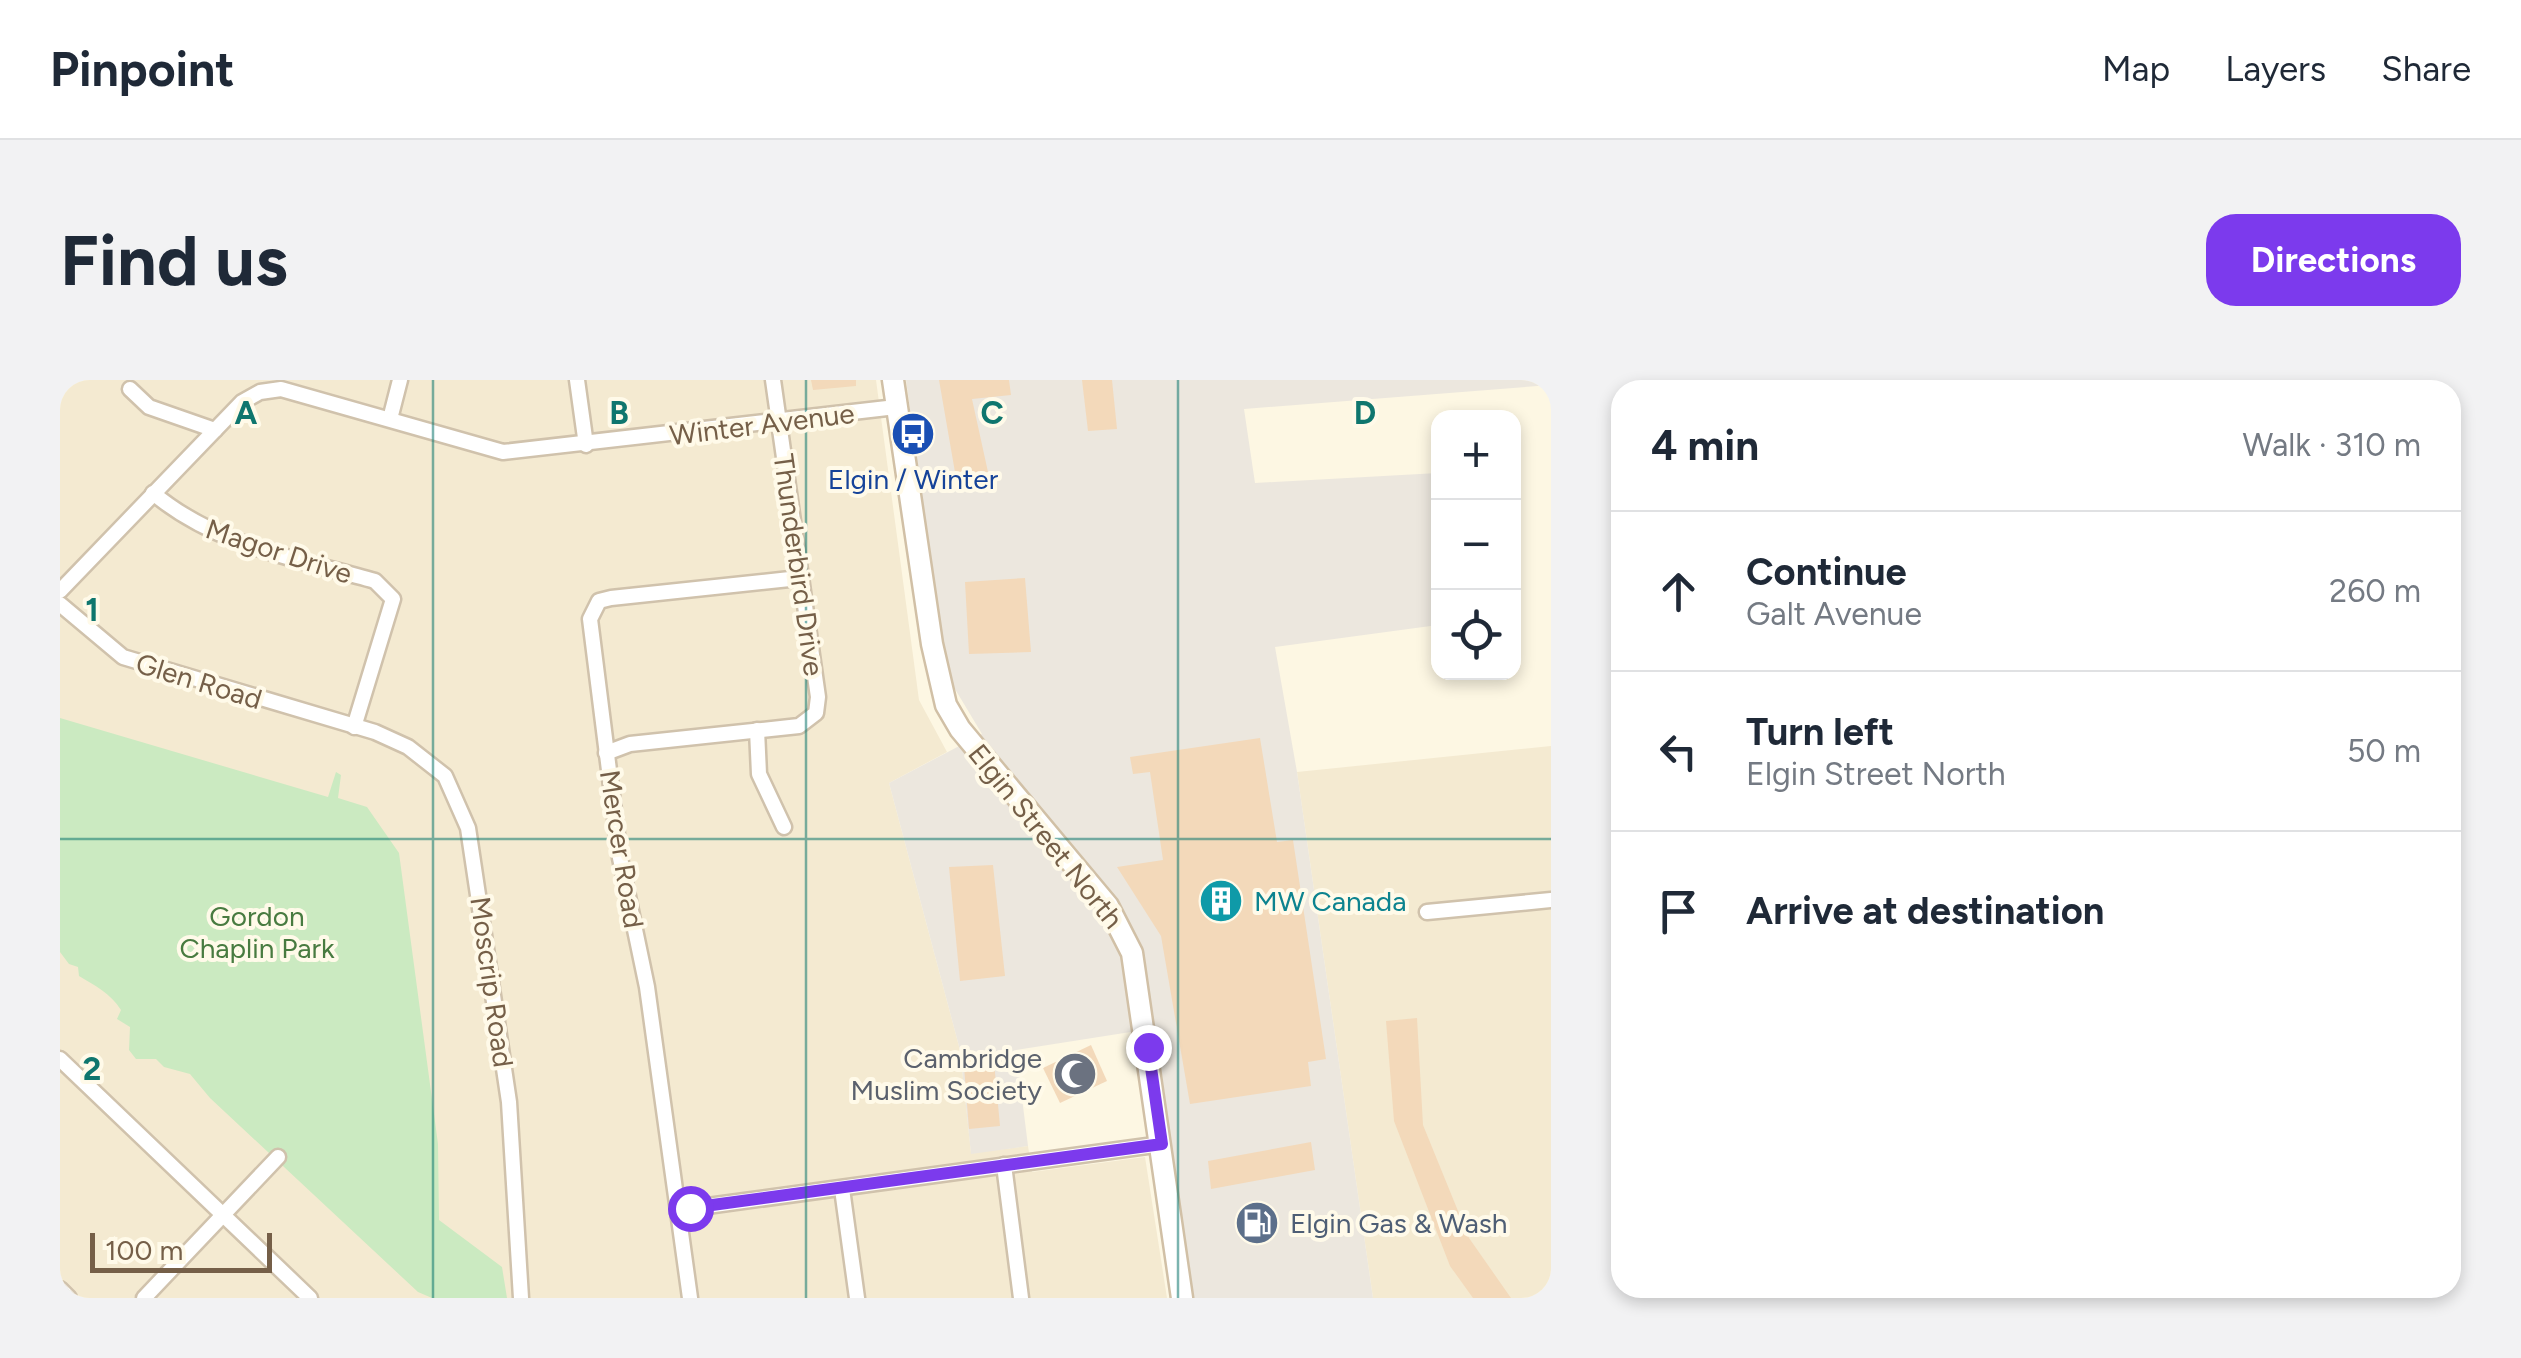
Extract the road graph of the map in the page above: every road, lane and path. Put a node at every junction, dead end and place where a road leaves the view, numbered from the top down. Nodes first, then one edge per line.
1 (400, 380) edge
2 (577, 380) edge
3 (773, 380) edge
4 (892, 380) edge
5 (130, 389) dead end
6 (896, 407) junction
7 (390, 419) junction
8 (778, 423) junction
9 (215, 430) junction
10 (586, 445) junction
11 (153, 493) junction
12 (799, 578) junction
13 (60, 590) edge
14 (60, 604) edge
15 (354, 727) junction
16 (756, 730) junction
17 (606, 753) junction
18 (784, 826) dead end
19 (1551, 900) edge
20 (1426, 912) dead end
21 (60, 1059) edge
22 (1162, 1144) junction
23 (278, 1157) dead end
24 (1004, 1165) junction
25 (842, 1189) junction
26 (678, 1210) junction
27 (223, 1215) junction
28 (60, 1289) edge
29 (69, 1298) edge
30 (144, 1298) edge
31 (310, 1298) edge
32 (521, 1298) edge
33 (690, 1298) edge
34 (857, 1298) edge
35 (1021, 1298) edge
36 (1182, 1298) edge

1 - 7 street
2 - 10 street
3 - 8 street, Thunderbird Drive
4 - 6 street, Elgin Street North
5 - 9 street
6 - 8 street, Winter Avenue
6 - 22 street, Elgin Street North
7 - 9 street, Winter Avenue
7 - 10 street, Winter Avenue
8 - 10 street, Winter Avenue
8 - 12 street, Thunderbird Drive
9 - 11 street, Winter Avenue
11 - 13 street, Winter Avenue
11 - 15 street, Magor Drive
12 - 16 street, Thunderbird Drive
12 - 17 street, Mercer Road
14 - 15 street, Glen Road
15 - 32 street, Moscrip Road
16 - 17 street, Thunderbird Drive
16 - 18 street
17 - 26 street, Mercer Road
19 - 20 street
21 - 27 street
22 - 24 street
22 - 36 street, Elgin Street North
23 - 27 street
24 - 25 street
24 - 35 street
25 - 26 street
25 - 34 street
26 - 33 street, Mercer Road
27 - 30 street
27 - 31 street
28 - 29 street

